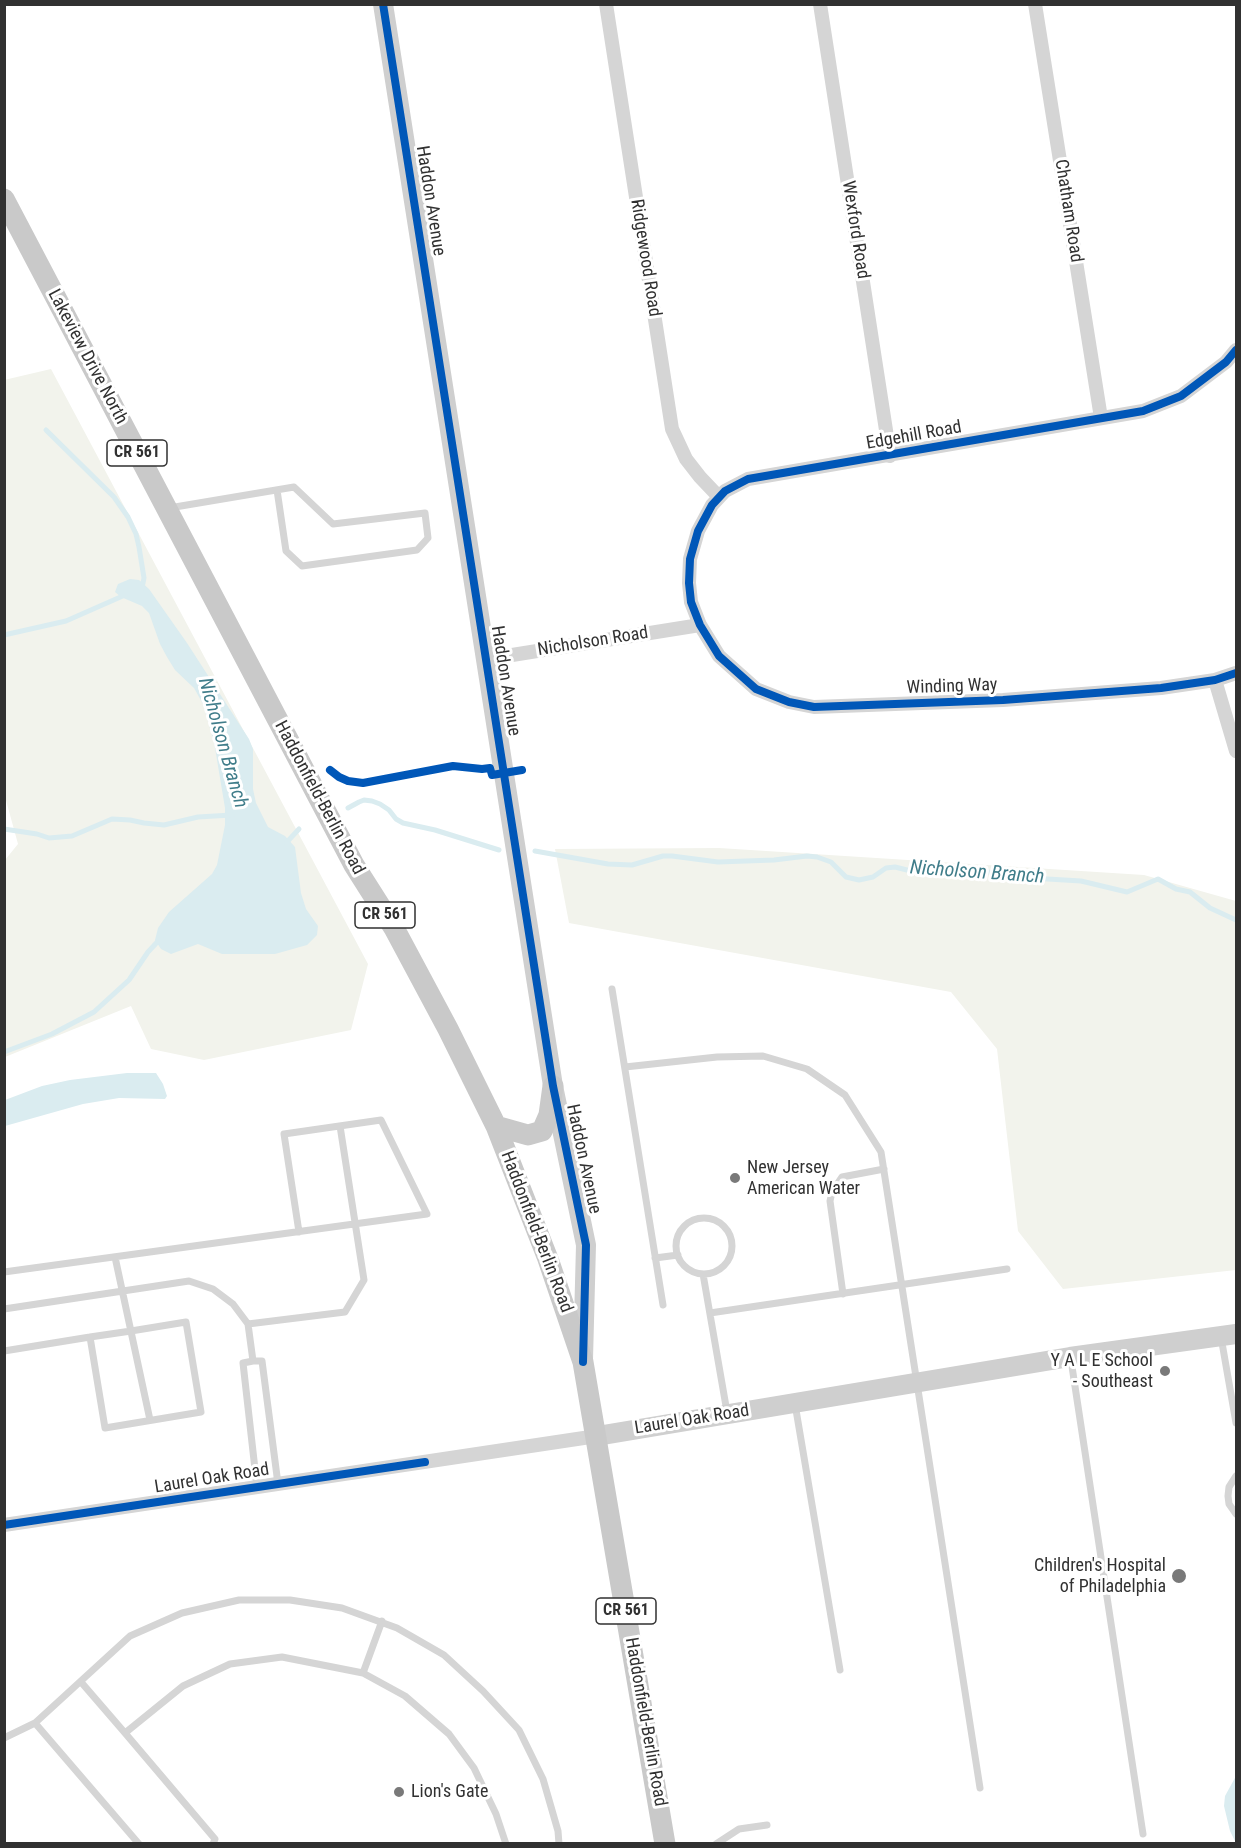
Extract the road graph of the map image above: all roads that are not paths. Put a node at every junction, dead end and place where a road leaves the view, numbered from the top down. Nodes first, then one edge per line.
1 (383, 4) edge
2 (606, 4) edge
3 (820, 4) edge
4 (1035, 4) edge
5 (4, 199) edge
6 (1236, 350) edge
7 (1101, 418) junction
8 (890, 456) junction
9 (277, 490) junction
10 (719, 497) junction
11 (166, 509) junction
12 (700, 625) junction
13 (487, 659) junction
14 (1236, 673) edge
15 (1215, 680) junction
16 (270, 706) joint
17 (1236, 752) edge
18 (612, 989) dead end
19 (625, 1067) junction
20 (553, 1086) junction
21 (340, 1126) junction
22 (496, 1126) junction
23 (884, 1169) junction
24 (355, 1224) junction
25 (299, 1232) junction
26 (678, 1255) junction
27 (115, 1257) junction
28 (655, 1258) junction
29 (1007, 1269) dead end
30 (4, 1272) edge
31 (703, 1274) junction
32 (902, 1285) junction
33 (122, 1292) junction
34 (843, 1294) junction
35 (663, 1305) dead end
36 (4, 1310) edge
37 (710, 1313) junction
38 (248, 1324) junction
39 (131, 1331) junction
40 (1229, 1335) edge
41 (90, 1337) junction
42 (4, 1351) edge
43 (1070, 1357) junction
44 (253, 1361) junction
45 (583, 1362) junction
46 (917, 1383) junction
47 (795, 1403) junction
48 (1235, 1406) edge
49 (727, 1414) junction
50 (150, 1420) junction
51 (1236, 1423) edge
52 (597, 1436) junction
53 (1236, 1476) edge
54 (278, 1484) junction
55 (257, 1487) junction
56 (1236, 1514) edge
57 (4, 1525) edge
58 (382, 1622) junction
59 (840, 1670) dead end
60 (363, 1673) junction
61 (81, 1682) junction
62 (35, 1723) junction
63 (125, 1733) junction
64 (4, 1738) edge
65 (980, 1788) dead end
66 (767, 1825) dead end
67 (1143, 1834) dead end
68 (139, 1844) edge
69 (213, 1844) edge
70 (506, 1844) edge
71 (559, 1844) edge
72 (665, 1844) edge
73 (716, 1844) edge

1 - 13 street, Haddon Avenue
2 - 10 street, Ridgewood Road
3 - 8 street, Wexford Road
4 - 7 street, Chatham Road
5 - 11 main road, Lakeview Drive North / CR 561
6 - 7 street, Edgehill Road
7 - 8 street, Edgehill Road
8 - 10 street, Edgehill Road
9 - 9 lane
9 - 11 lane
10 - 12 street, Edgehill Road
11 - 16 main road, Lakeview Drive North / CR 561
12 - 13 street, Nicholson Road
12 - 15 street, Winding Way
13 - 20 street, Haddon Avenue
14 - 15 street, Winding Way
15 - 17 street
16 - 22 main road, Haddonfield-Berlin Road / CR 561
18 - 19 lane
19 - 23 lane
19 - 28 lane
20 - 22 main road
20 - 45 street, Haddon Avenue
21 - 24 lane
21 - 24 lane
21 - 25 lane
22 - 45 main road, Haddonfield-Berlin Road / CR 561
23 - 32 lane
23 - 34 lane
24 - 25 lane
24 - 38 lane
25 - 27 lane
26 - 28 lane
26 - 31 lane
26 - 31 lane
27 - 30 lane
27 - 33 lane
28 - 35 lane
29 - 32 lane
31 - 37 lane
32 - 34 lane
32 - 46 lane
33 - 36 lane
33 - 38 lane
33 - 39 lane
34 - 37 lane
37 - 49 lane
38 - 44 lane
39 - 41 lane
39 - 50 lane
39 - 50 lane
40 - 43 street, Laurel Oak Road
40 - 48 lane
41 - 42 lane
41 - 50 lane
43 - 46 street, Laurel Oak Road
43 - 67 lane
44 - 54 lane
44 - 55 lane
45 - 52 main road, Haddonfield-Berlin Road / CR 561
46 - 47 street, Laurel Oak Road
46 - 65 lane
47 - 49 street, Laurel Oak Road
47 - 59 lane
48 - 51 lane
49 - 52 street, Laurel Oak Road
52 - 54 street, Laurel Oak Road
52 - 72 main road, Haddonfield-Berlin Road / CR 561
53 - 56 lane
54 - 55 street, Laurel Oak Road
55 - 57 street, Laurel Oak Road
58 - 60 lane
58 - 61 lane
58 - 71 lane
60 - 63 lane
60 - 70 lane
61 - 62 lane
61 - 63 lane
62 - 64 lane
62 - 68 lane
63 - 69 lane
66 - 73 lane

